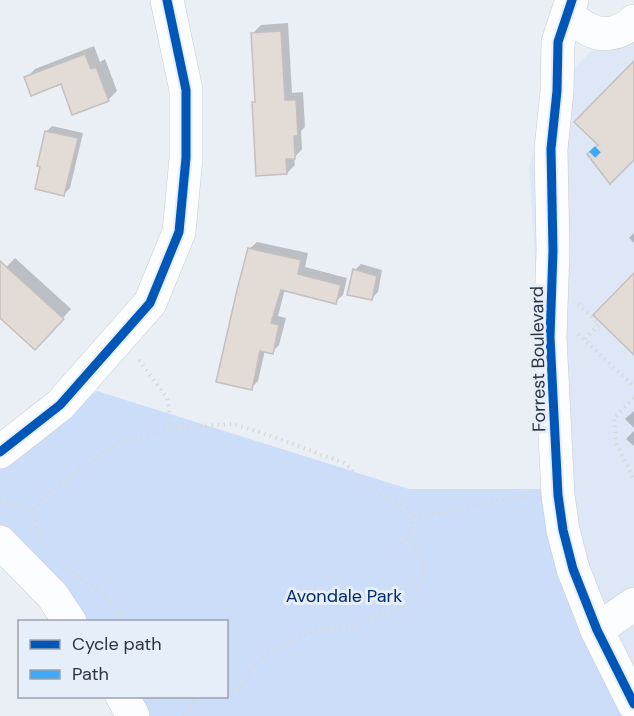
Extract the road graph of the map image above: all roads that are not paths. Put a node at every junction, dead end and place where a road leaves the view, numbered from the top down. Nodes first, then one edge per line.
1 (167, 0) edge
2 (570, 7) edge
3 (634, 21) edge
4 (0, 452) edge
5 (0, 542) edge
6 (634, 604) edge
7 (69, 620) edge
8 (597, 630) junction
9 (123, 698) edge
10 (634, 704) edge
11 (133, 716) edge

1 - 4 street
2 - 3 street
2 - 8 street, Forrest Boulevard
5 - 7 street
6 - 8 street
8 - 10 street, Forrest Boulevard
9 - 11 street

